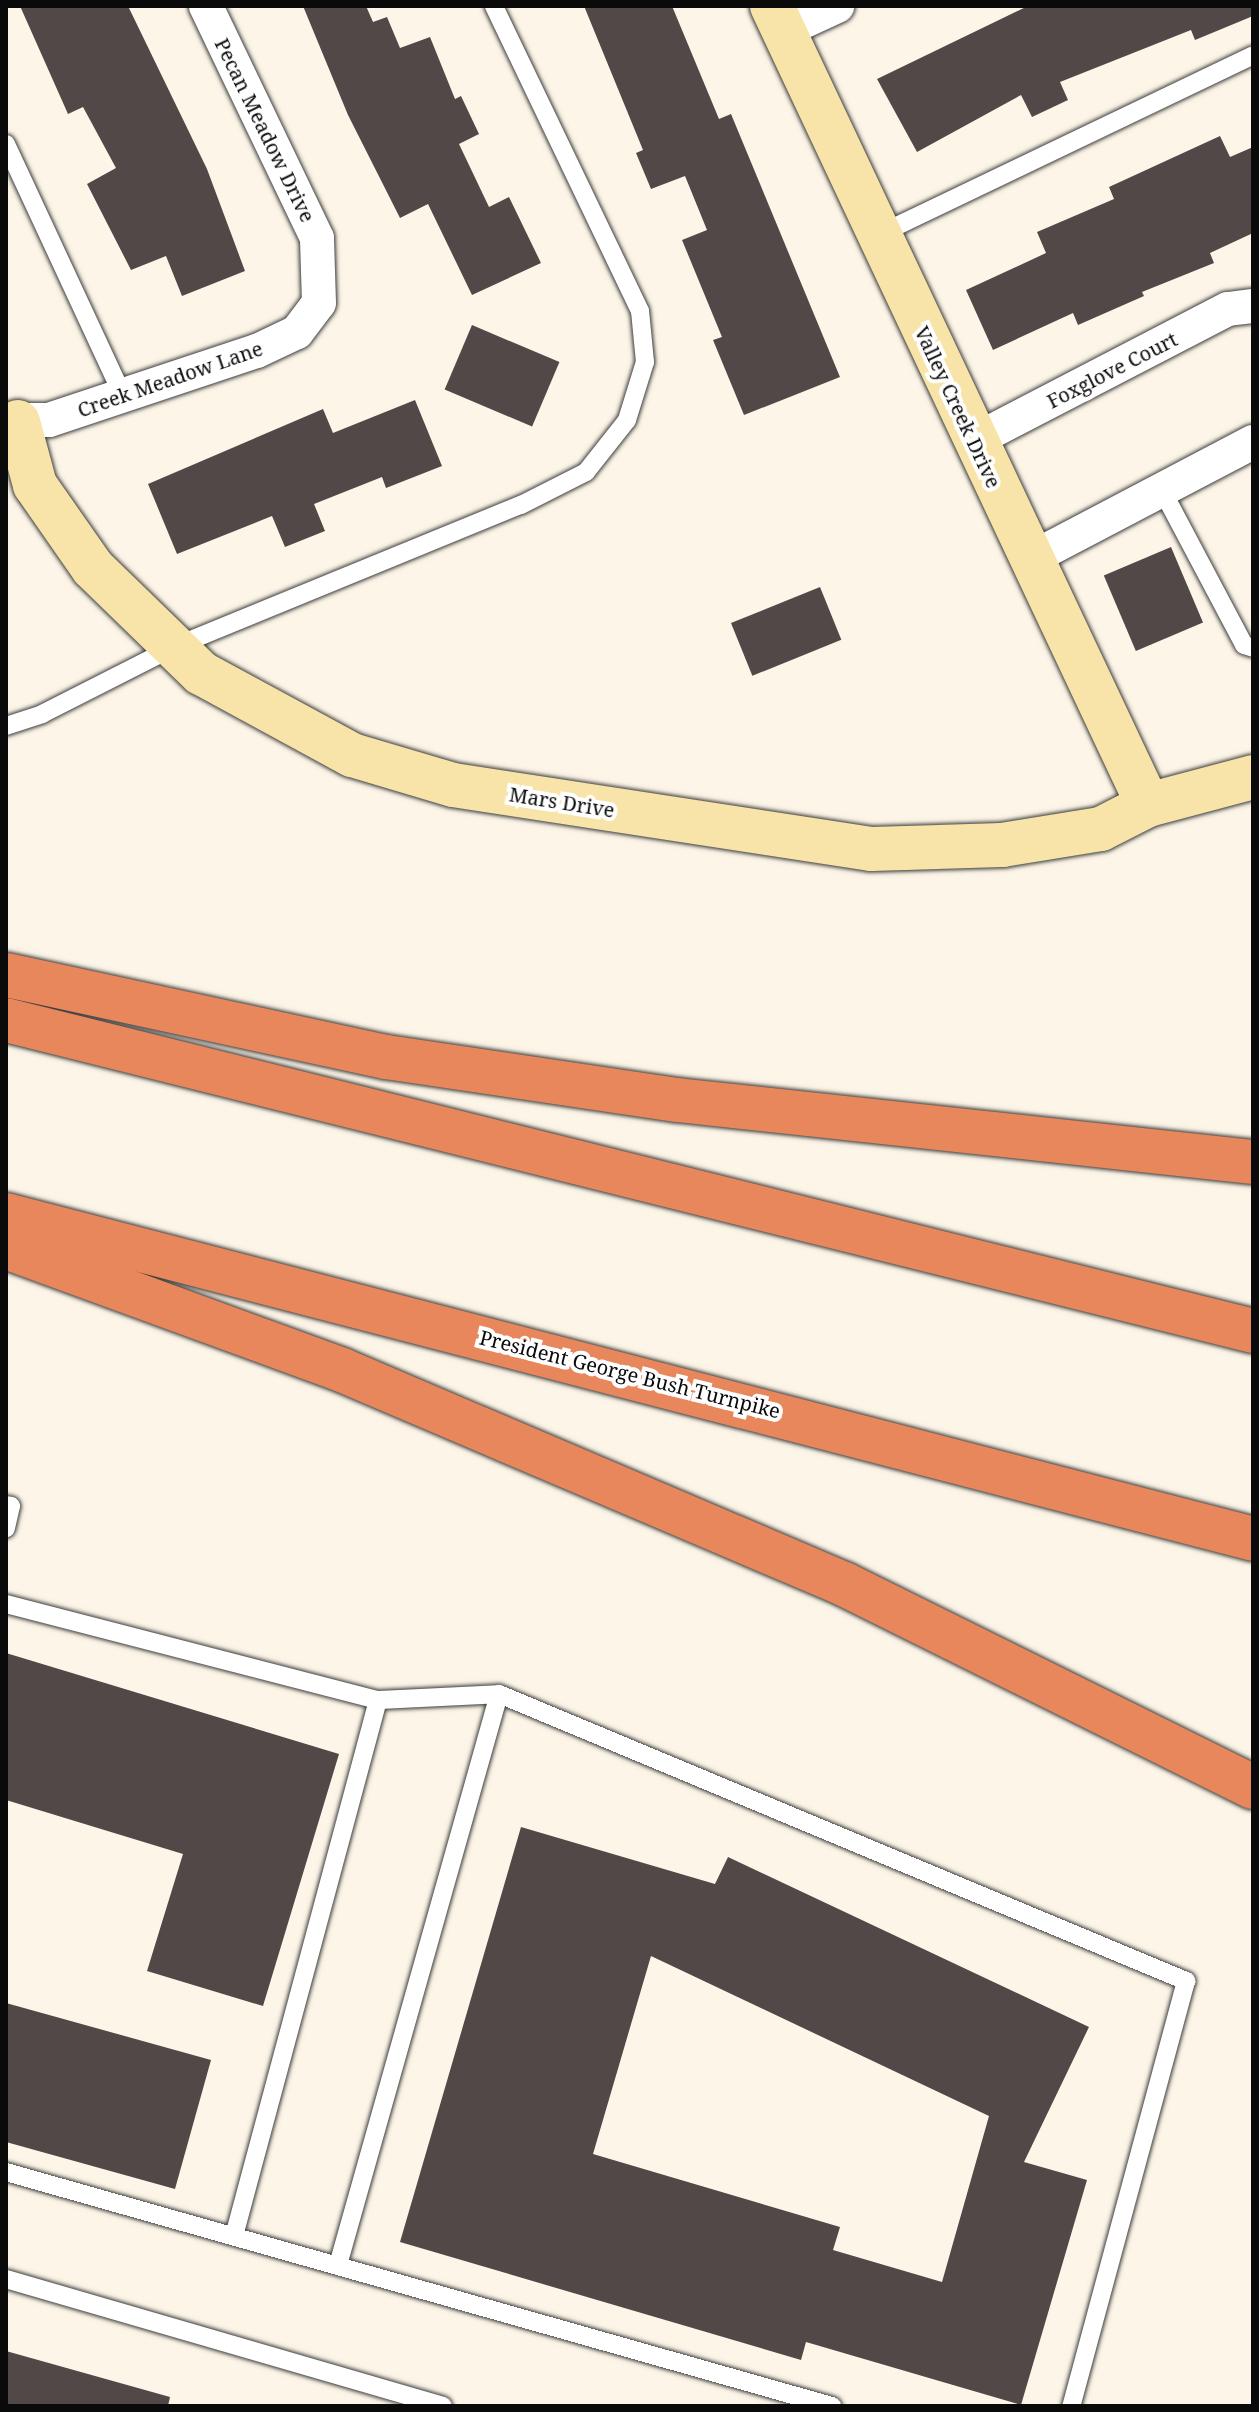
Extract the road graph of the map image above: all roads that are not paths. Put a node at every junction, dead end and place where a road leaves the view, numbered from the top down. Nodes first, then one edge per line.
1 (206, 6) edge
2 (494, 6) edge
3 (837, 6) edge
4 (778, 18) edge
5 (1253, 55) edge
6 (8, 152) edge
7 (878, 235) junction
8 (319, 303) joint
9 (1253, 306) edge
10 (123, 396) junction
11 (12, 421) edge
12 (973, 441) junction
13 (1253, 442) edge
14 (1162, 490) junction
15 (1030, 559) junction
16 (174, 647) junction
17 (1253, 648) edge
18 (6, 726) edge
19 (1253, 777) edge
20 (1148, 805) junction
21 (6, 975) edge
22 (6, 1020) edge
23 (1253, 1162) edge
24 (6, 1215) edge
25 (6, 1247) edge
26 (1253, 1331) edge
27 (6, 1505) edge
28 (6, 1528) edge
29 (1253, 1539) edge
30 (6, 1604) edge
31 (499, 1694) junction
32 (378, 1700) junction
33 (1253, 1787) edge
34 (6, 2172) edge
35 (234, 2236) junction
36 (338, 2265) junction
37 (6, 2279) edge
38 (443, 2406) edge
39 (832, 2406) edge
40 (1071, 2406) edge

1 - 8 street, Pecan Meadow Drive
2 - 16 lane
3 - 4 street
4 - 7 street, Valley Creek Drive
5 - 7 lane
6 - 10 lane
7 - 12 street, Valley Creek Drive
8 - 10 street, Creek Meadow Lane
9 - 12 street, Foxglove Court
10 - 11 street, Creek Meadow Lane
11 - 16 street, Mars Drive
12 - 15 street, Valley Creek Drive
13 - 14 street
14 - 15 street
14 - 17 lane
15 - 20 street, Valley Creek Drive
16 - 18 lane
16 - 20 street, Mars Drive
19 - 20 street, Mars Drive
21 - 23 highway
22 - 26 highway
24 - 29 highway, President George Bush Turnpike
25 - 33 highway
27 - 28 lane
30 - 32 lane
31 - 32 lane
31 - 36 lane
31 - 40 lane
32 - 35 lane
34 - 35 lane
35 - 36 lane
36 - 39 lane
37 - 38 lane

